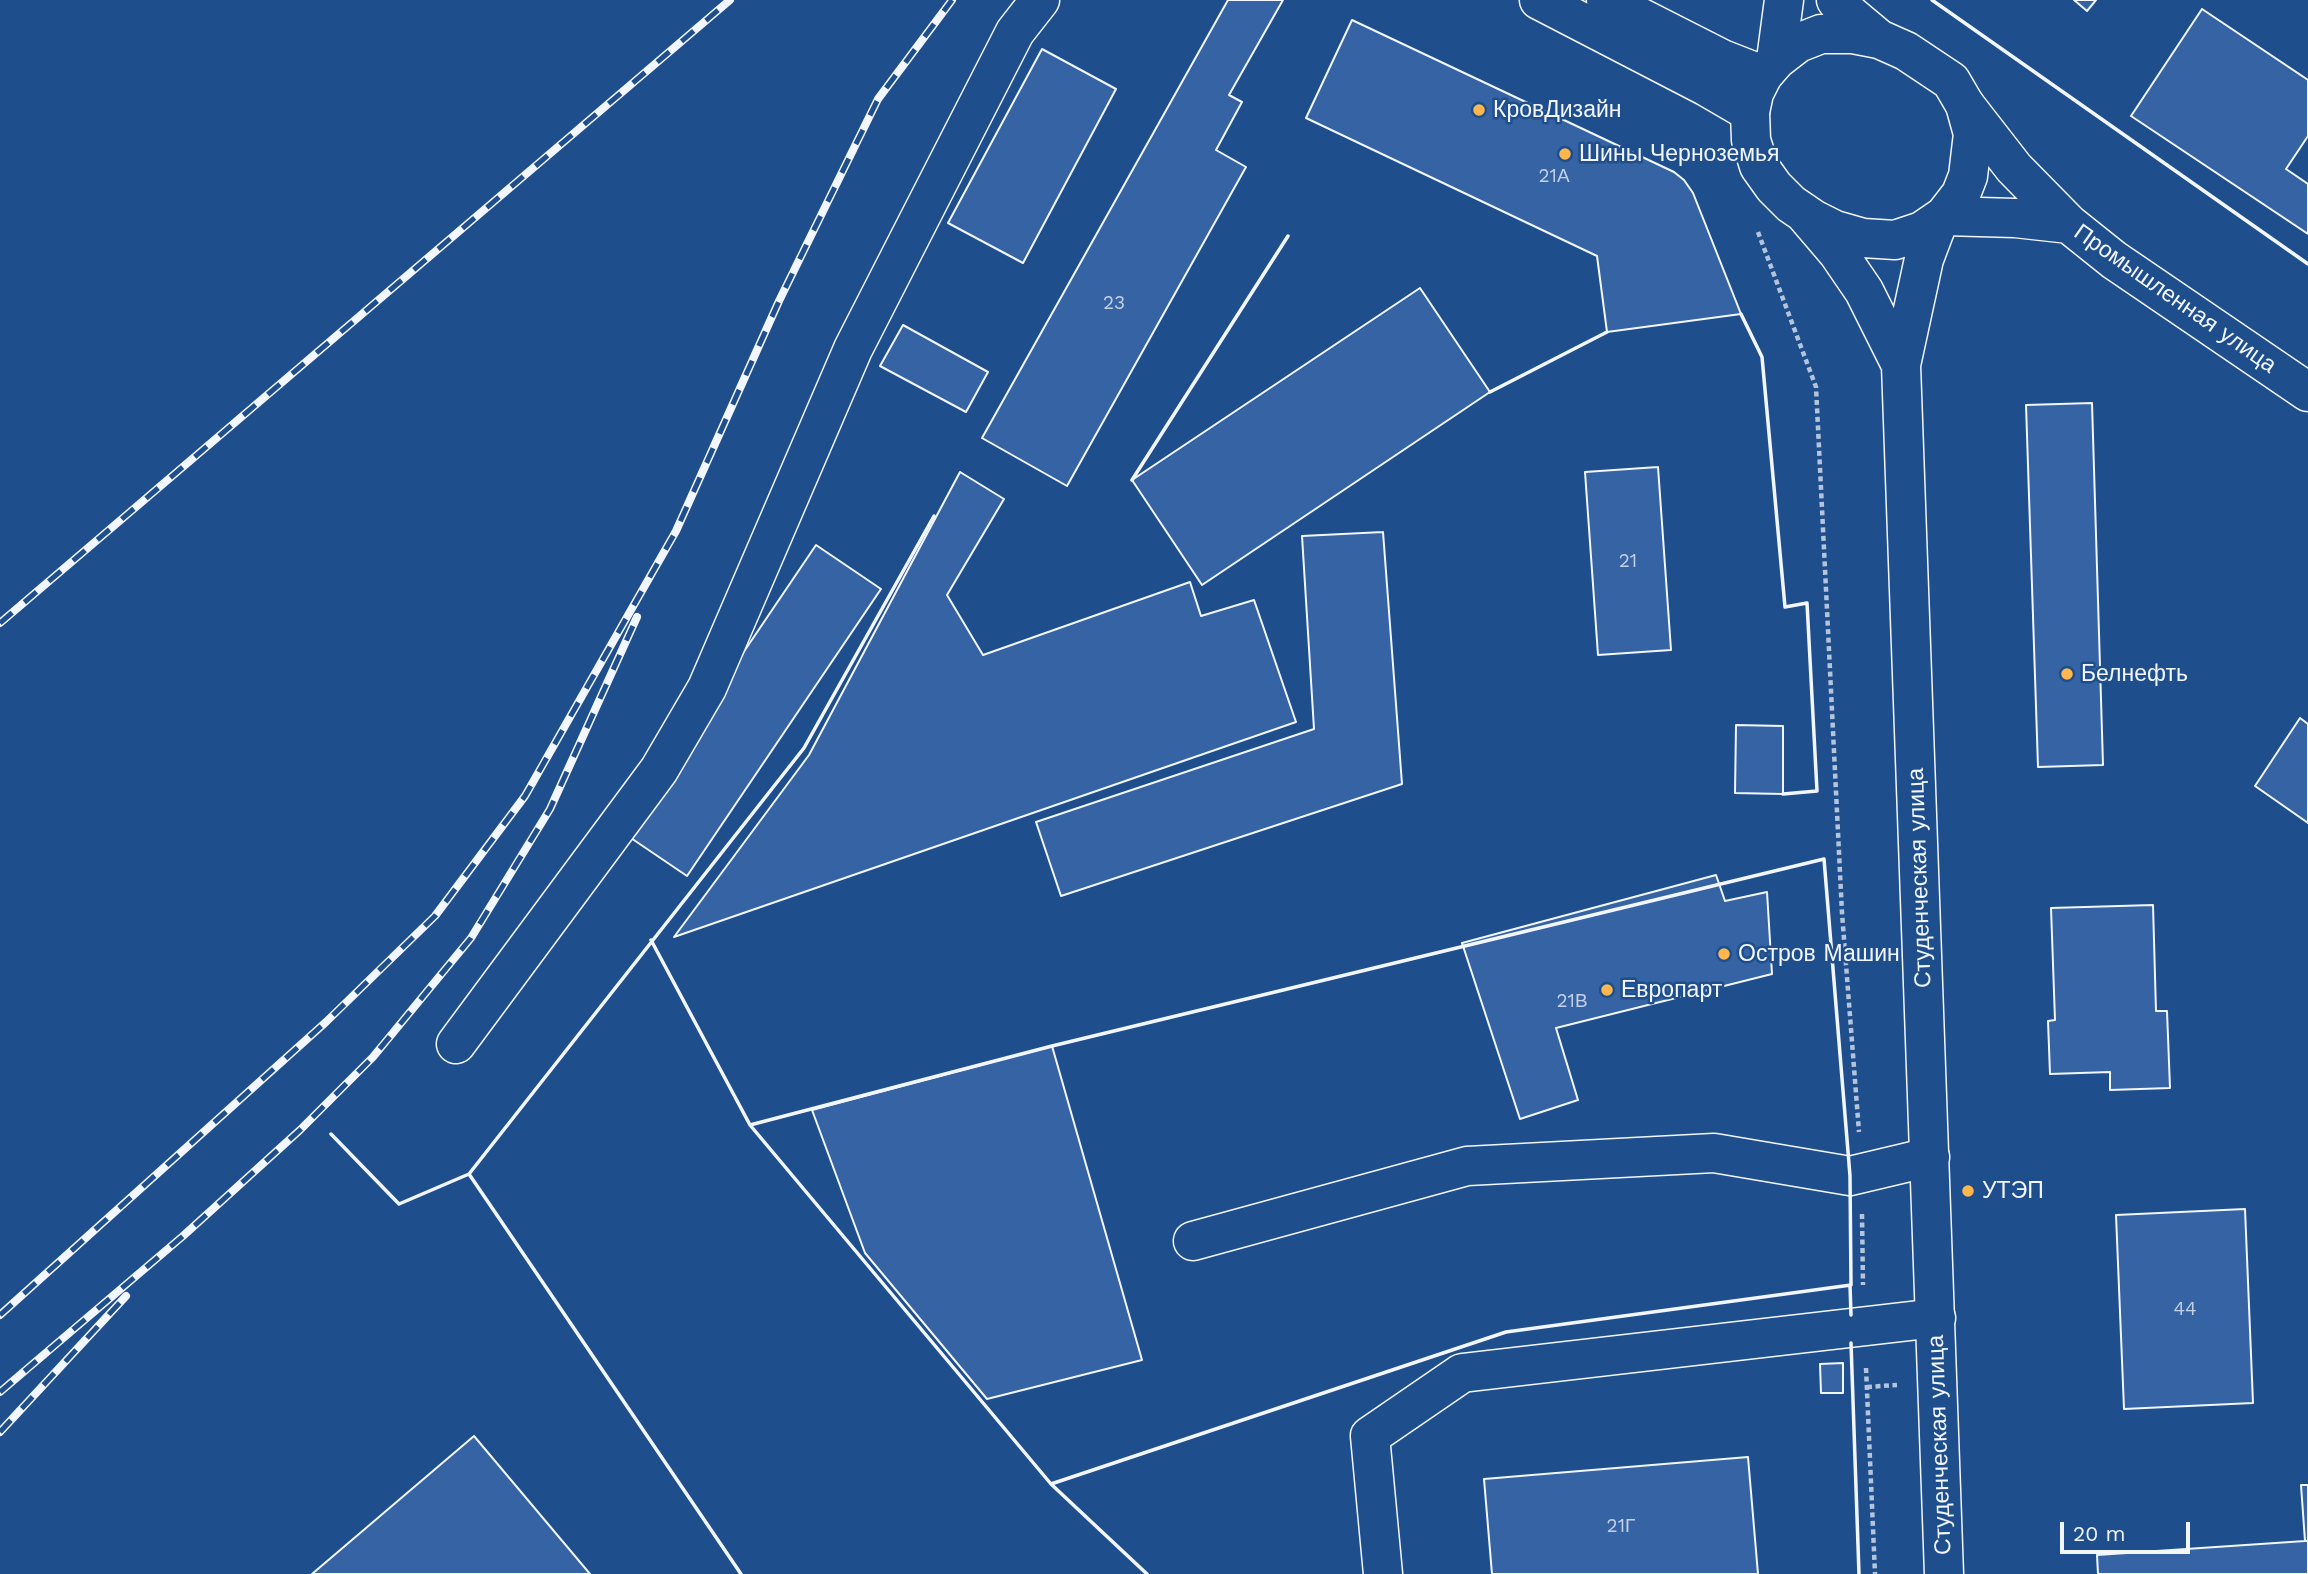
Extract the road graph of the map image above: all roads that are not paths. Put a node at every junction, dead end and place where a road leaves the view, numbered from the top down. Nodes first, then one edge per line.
1 (1040, 0) edge
2 (1539, 0) edge
3 (1606, 0) edge
4 (1784, 0) edge
5 (1836, 0) edge
6 (1879, 39) junction
7 (1770, 67) junction
8 (1965, 105) junction
9 (1750, 113) junction
10 (1803, 212) junction
11 (1941, 219) junction
12 (2069, 224) junction
13 (1901, 365) junction
14 (2308, 391) edge
15 (456, 1044) dead end
16 (1930, 1157) junction
17 (1192, 1241) dead end
18 (1936, 1318) junction
19 (1383, 1574) edge
20 (1944, 1574) edge

1 - 15 main road
2 - 9 main road
3 - 7 main road
4 - 7 main road
5 - 6 main road
6 - 7 main road
6 - 8 main road
7 - 9 main road
8 - 11 main road
8 - 12 main road, Промышленная улица
9 - 10 main road
10 - 11 main road
10 - 13 main road, Студенческая улица
11 - 12 main road
11 - 13 main road
12 - 14 main road, Промышленная улица
13 - 16 main road, Студенческая улица
16 - 17 main road
16 - 18 main road, Студенческая улица
18 - 19 main road
18 - 20 main road, Студенческая улица

